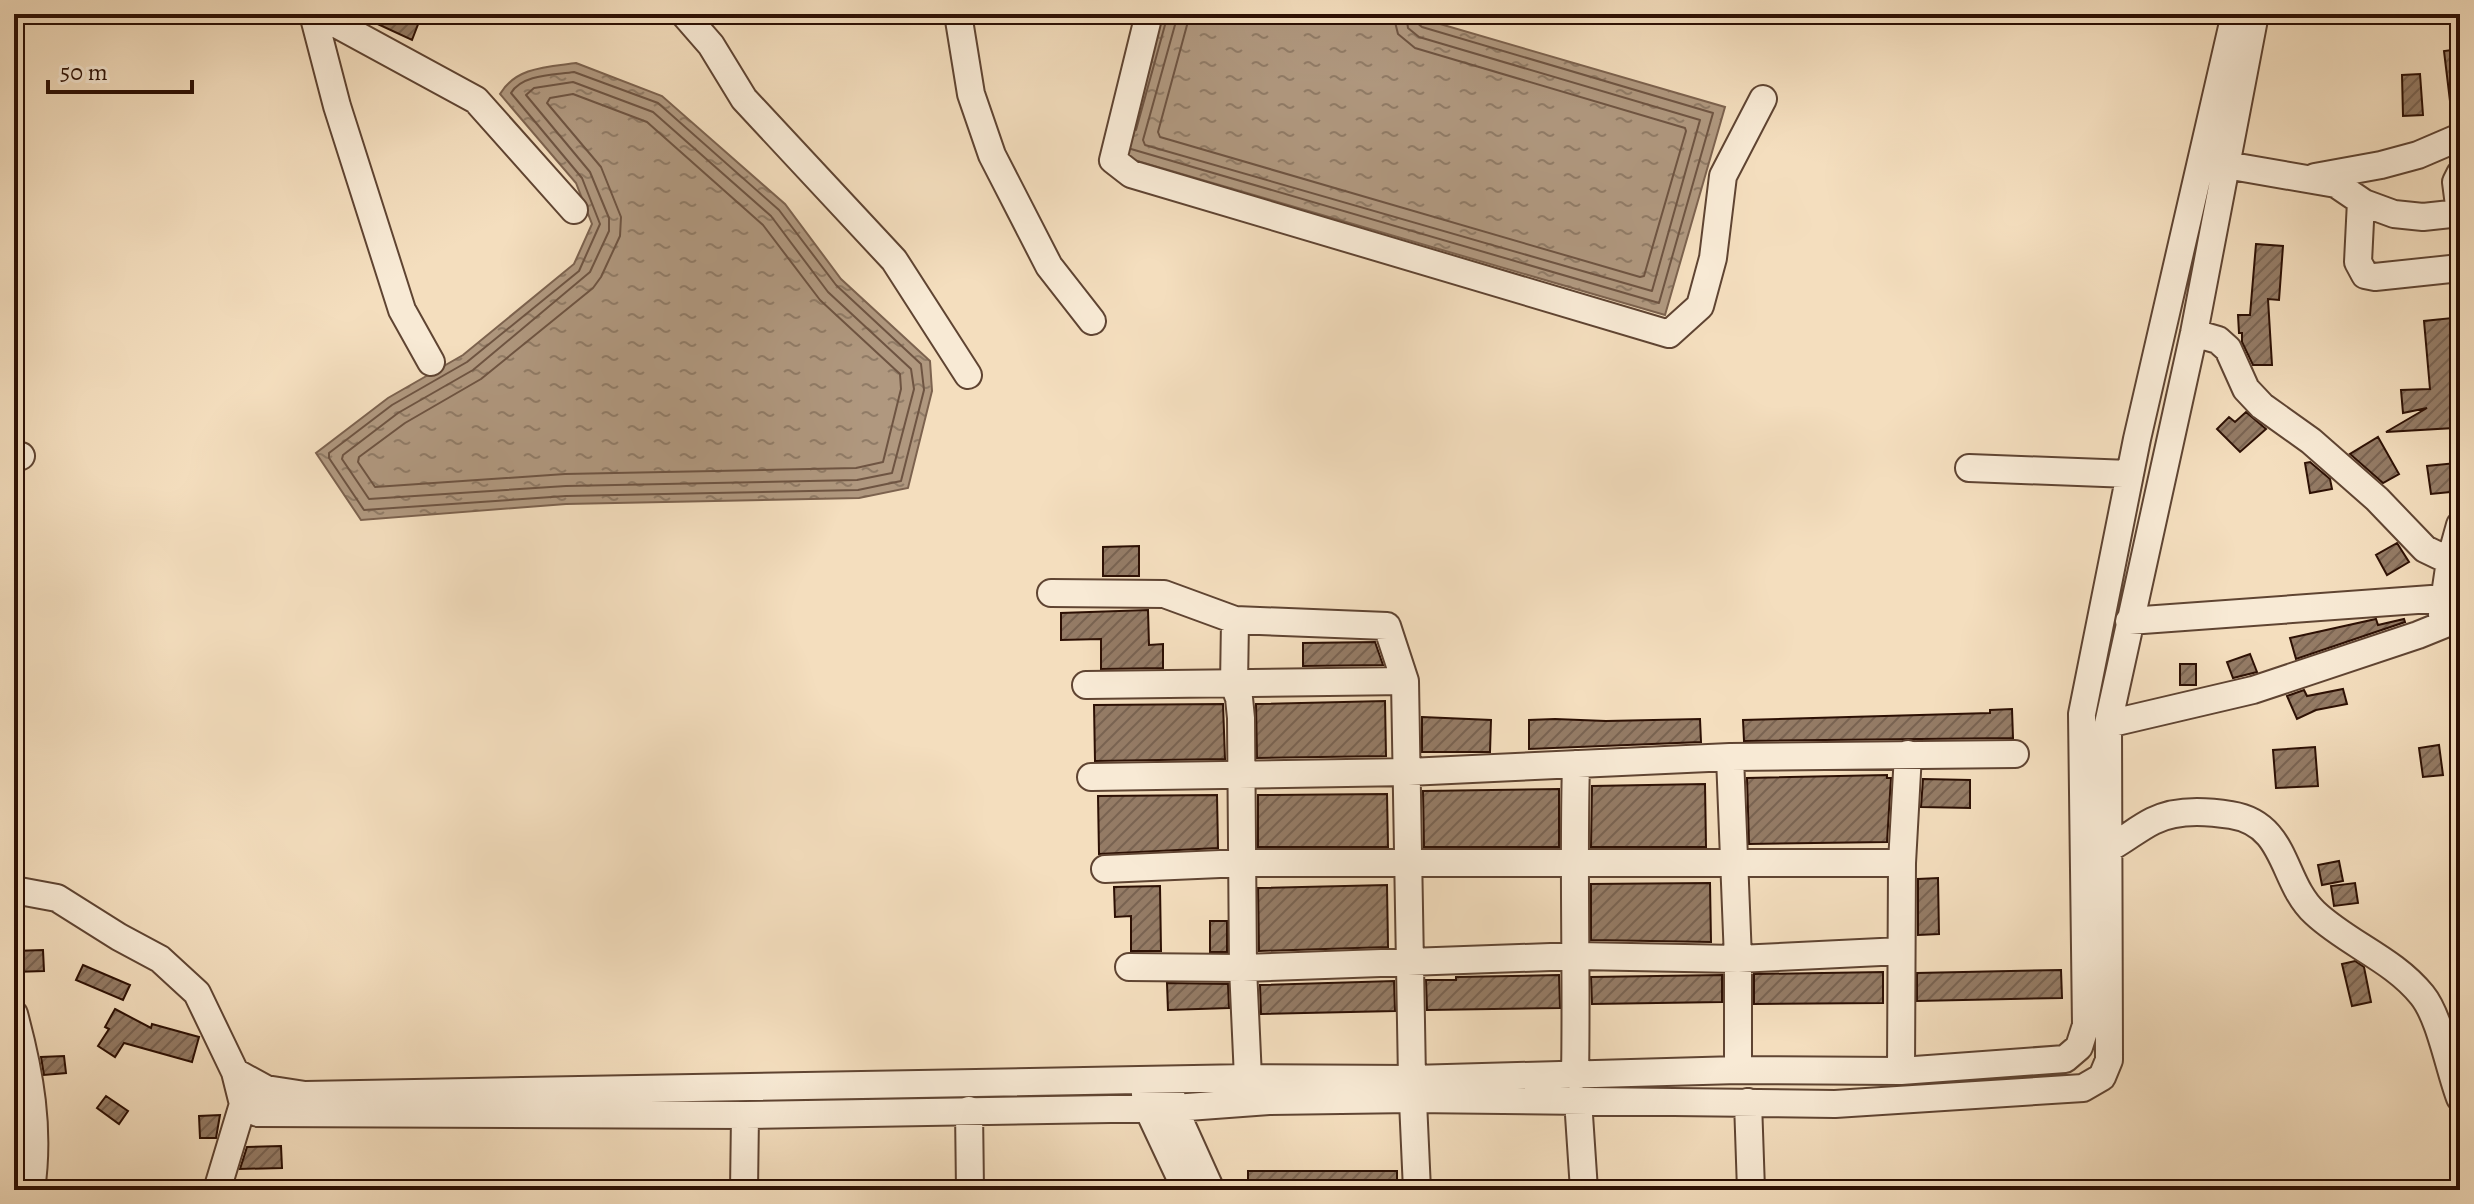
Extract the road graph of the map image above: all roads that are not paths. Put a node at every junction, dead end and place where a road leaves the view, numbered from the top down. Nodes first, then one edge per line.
1 (316, 14) edge
2 (684, 14) edge
3 (958, 14) edge
4 (1149, 14) edge
5 (2235, 14) edge
6 (2255, 14) edge
7 (1763, 99) dead end
8 (2460, 137) edge
9 (2226, 165) junction
10 (2460, 174) edge
11 (2312, 178) junction
12 (2361, 201) junction
13 (574, 210) dead end
14 (2460, 213) edge
15 (2460, 268) edge
16 (1092, 321) dead end
17 (2194, 333) junction
18 (431, 362) dead end
19 (968, 375) dead end
20 (1969, 468) dead end
21 (2130, 474) junction
22 (2460, 525) edge
23 (2450, 561) junction
24 (1051, 593) dead end
25 (2449, 613) edge
26 (1235, 620) junction
27 (2129, 621) junction
28 (1405, 681) junction
29 (1086, 685) dead end
30 (1234, 685) junction
31 (2108, 724) junction
32 (1908, 754) junction
33 (2015, 754) dead end
34 (1730, 757) junction
35 (1576, 764) junction
36 (1408, 772) junction
37 (1243, 774) junction
38 (1091, 777) dead end
39 (2096, 853) junction
40 (1732, 862) junction
41 (1243, 863) junction
42 (1902, 863) junction
43 (1410, 864) junction
44 (1574, 865) junction
45 (1105, 869) dead end
46 (14, 890) edge
47 (1901, 951) junction
48 (1577, 956) junction
49 (1738, 959) junction
50 (1410, 961) junction
51 (1129, 967) dead end
52 (1243, 968) junction
53 (14, 1014) edge
54 (2451, 1044) edge
55 (1738, 1070) junction
56 (1901, 1071) junction
57 (235, 1072) junction
58 (1248, 1078) junction
59 (1156, 1080) junction
60 (1576, 1088) junction
61 (1412, 1089) junction
62 (2460, 1098) edge
63 (1748, 1102) junction
64 (243, 1104) junction
65 (1147, 1107) junction
66 (1174, 1108) junction
67 (969, 1110) junction
68 (745, 1115) junction
69 (24, 1142) edge
70 (31, 1190) edge
71 (217, 1190) edge
72 (744, 1190) edge
73 (970, 1190) edge
74 (1186, 1190) edge
75 (1211, 1190) edge
76 (1417, 1190) edge
77 (1584, 1190) edge
78 (1751, 1190) edge

1 - 13 street
1 - 18 street
2 - 19 street
3 - 16 street
4 - 7 street
5 - 21 street
6 - 9 street
8 - 11 street
9 - 11 street
9 - 17 street
10 - 14 street
11 - 12 street
12 - 14 street
12 - 15 street
17 - 23 street
17 - 27 street
20 - 21 street
21 - 39 street
22 - 23 street
23 - 25 street
24 - 26 street
25 - 27 street
25 - 31 street
26 - 28 street
26 - 30 street
27 - 31 street
28 - 30 street
28 - 36 street
29 - 30 street
30 - 37 street
31 - 39 street
32 - 33 street
32 - 34 street
32 - 42 street
34 - 35 street
34 - 40 street
35 - 36 street
35 - 44 street
36 - 37 street
36 - 43 street
37 - 38 street
37 - 41 street
39 - 54 street
39 - 56 street
39 - 63 street
40 - 42 street
40 - 44 street
40 - 49 street
41 - 43 street
41 - 45 street
41 - 52 street
42 - 47 street
43 - 44 street
43 - 50 street
44 - 48 street
46 - 57 street
47 - 49 street
47 - 56 street
48 - 49 street
48 - 50 street
48 - 60 street
49 - 55 street
50 - 52 street
50 - 61 street
51 - 52 street
52 - 58 street
53 - 69 street
54 - 62 street
55 - 56 street
55 - 60 street
57 - 59 street
57 - 64 street
58 - 59 street
58 - 61 street
59 - 65 street
59 - 66 street
60 - 61 street
60 - 63 street
60 - 77 street
61 - 66 street
61 - 76 street
63 - 78 street
64 - 68 street
64 - 71 street
65 - 66 street
65 - 67 street
65 - 74 street
66 - 75 street
67 - 68 street
67 - 73 street
68 - 72 street
69 - 70 street

